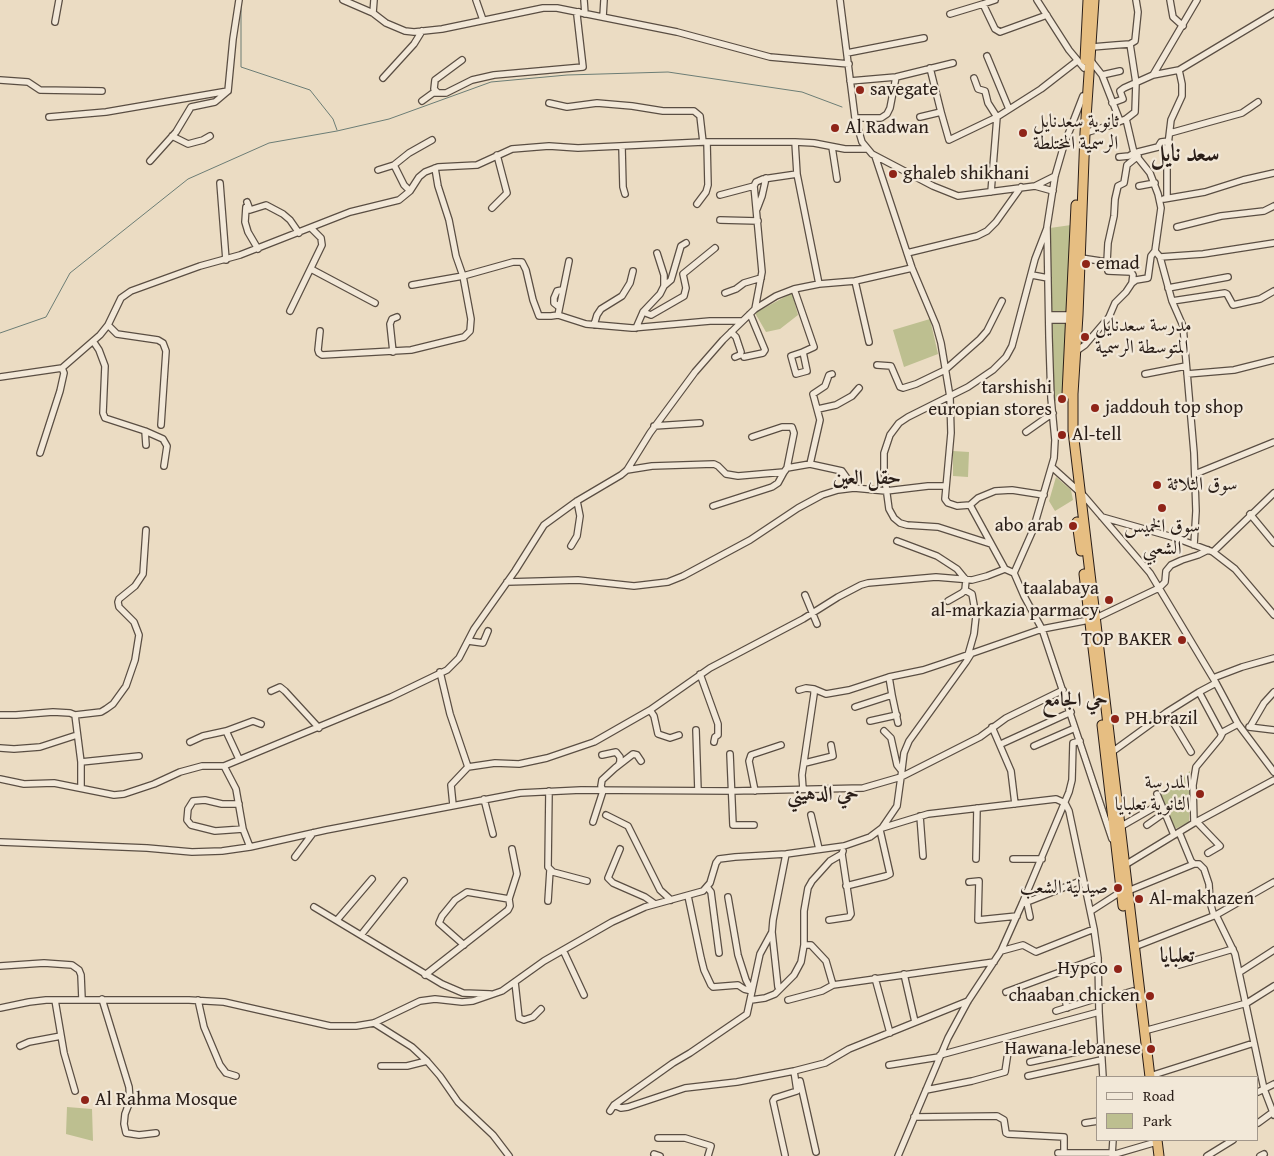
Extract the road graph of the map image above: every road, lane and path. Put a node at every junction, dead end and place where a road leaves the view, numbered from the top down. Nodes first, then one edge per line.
1 (59, 0) edge
2 (240, 0) edge
3 (343, 0) edge
4 (374, 0) edge
5 (476, 0) edge
6 (556, 0) edge
7 (584, 0) edge
8 (604, 0) edge
9 (840, 0) edge
10 (995, 0) edge
11 (1038, 0) edge
12 (1088, 0) edge
13 (1094, 0) edge
14 (1136, 0) edge
15 (1170, 0) edge
16 (1197, 0) edge
17 (1193, 3) edge
18 (983, 4) junction
19 (557, 8) junction
20 (373, 13) junction
21 (582, 13) junction
22 (950, 14) dead end
23 (1047, 14) junction
24 (1274, 14) edge
25 (603, 17) junction
26 (483, 20) junction
27 (54, 22) dead end
28 (1183, 26) junction
29 (422, 32) junction
30 (924, 38) dead end
31 (1130, 44) junction
32 (1092, 47) junction
33 (847, 53) junction
34 (987, 56) dead end
35 (462, 60) dead end
36 (953, 63) dead end
37 (849, 64) junction
38 (1086, 64) junction
39 (930, 68) junction
40 (1179, 70) junction
41 (1120, 71) dead end
42 (1102, 75) junction
43 (1153, 75) junction
44 (896, 77) junction
45 (383, 78) dead end
46 (974, 78) dead end
47 (0, 80) edge
48 (850, 81) junction
49 (1136, 84) junction
50 (102, 90) dead end
51 (228, 91) junction
52 (437, 92) junction
53 (1083, 96) junction
54 (422, 101) dead end
55 (1258, 102) dead end
56 (549, 103) dead end
57 (1112, 103) junction
58 (1009, 109) junction
59 (941, 112) junction
60 (49, 116) dead end
61 (920, 117) dead end
62 (855, 118) junction
63 (997, 118) junction
64 (1123, 120) junction
65 (1086, 133) junction
66 (1170, 133) junction
67 (172, 136) junction
68 (210, 136) dead end
69 (432, 140) dead end
70 (1169, 141) junction
71 (705, 142) junction
72 (794, 142) junction
73 (622, 147) junction
74 (832, 147) junction
75 (867, 150) junction
76 (497, 155) junction
77 (1136, 155) junction
78 (876, 156) junction
79 (1119, 157) dead end
80 (150, 162) dead end
81 (889, 164) junction
82 (394, 165) junction
83 (435, 168) junction
84 (378, 170) dead end
85 (1274, 173) edge
86 (797, 174) junction
87 (882, 175) junction
88 (1055, 176) junction
89 (766, 178) junction
90 (837, 178) dead end
91 (220, 183) dead end
92 (1155, 184) junction
93 (754, 186) junction
94 (1035, 186) junction
95 (1139, 186) dead end
96 (1021, 187) junction
97 (1053, 190) junction
98 (410, 191) junction
99 (991, 192) junction
100 (626, 194) dead end
101 (720, 195) dead end
102 (1163, 199) junction
103 (697, 204) dead end
104 (1274, 206) edge
105 (492, 208) dead end
106 (757, 209) junction
107 (720, 220) dead end
108 (758, 221) junction
109 (1177, 227) dead end
110 (310, 228) junction
111 (1047, 228) junction
112 (299, 233) junction
113 (686, 243) dead end
114 (1274, 243) edge
115 (715, 248) dead end
116 (258, 249) junction
117 (1155, 251) junction
118 (656, 253) dead end
119 (907, 253) junction
120 (1160, 257) junction
121 (1081, 258) junction
122 (226, 260) junction
123 (569, 261) dead end
124 (1106, 262) junction
125 (311, 268) junction
126 (912, 268) junction
127 (633, 271) dead end
128 (1032, 275) junction
129 (463, 276) junction
130 (1228, 277) dead end
131 (761, 278) junction
132 (1048, 278) junction
133 (855, 281) junction
134 (1132, 282) junction
135 (819, 284) junction
136 (412, 285) dead end
137 (664, 286) junction
138 (1168, 288) junction
139 (794, 289) junction
140 (1274, 291) edge
141 (725, 293) dead end
142 (1172, 300) junction
143 (1002, 301) dead end
144 (375, 303) dead end
145 (755, 309) junction
146 (290, 311) dead end
147 (643, 312) junction
148 (750, 314) junction
149 (558, 315) junction
150 (397, 317) dead end
151 (1049, 318) junction
152 (1075, 318) junction
153 (742, 321) junction
154 (108, 325) junction
155 (594, 325) junction
156 (636, 328) junction
157 (320, 331) dead end
158 (731, 332) junction
159 (93, 341) junction
160 (869, 342) dead end
161 (393, 352) junction
162 (803, 352) dead end
163 (1075, 352) junction
164 (735, 357) dead end
165 (744, 358) dead end
166 (1274, 360) edge
167 (877, 365) dead end
168 (1186, 366) junction
169 (62, 368) junction
170 (946, 370) junction
171 (832, 374) dead end
172 (1145, 374) dead end
173 (1187, 374) junction
174 (0, 376) edge
175 (859, 388) dead end
176 (950, 398) junction
177 (818, 409) junction
178 (1053, 413) junction
179 (700, 423) dead end
180 (161, 425) dead end
181 (654, 426) junction
182 (145, 431) junction
183 (1026, 432) dead end
184 (752, 438) dead end
185 (1274, 442) edge
186 (146, 444) dead end
187 (40, 453) dead end
188 (810, 464) junction
189 (164, 466) dead end
190 (1053, 468) junction
191 (627, 470) junction
192 (785, 470) junction
193 (1195, 474) junction
194 (945, 486) junction
195 (854, 488) junction
196 (1076, 488) junction
197 (886, 491) junction
198 (1274, 493) edge
199 (1044, 495) junction
200 (577, 501) junction
201 (970, 505) junction
202 (714, 506) dead end
203 (1250, 514) junction
204 (1102, 517) junction
205 (146, 530) dead end
206 (897, 541) dead end
207 (1274, 543) edge
208 (991, 544) junction
209 (1194, 544) junction
210 (571, 546) dead end
211 (1210, 551) junction
212 (1005, 569) junction
213 (1014, 573) junction
214 (966, 580) junction
215 (507, 582) junction
216 (1159, 588) junction
217 (965, 590) junction
218 (805, 595) dead end
219 (948, 600) dead end
220 (813, 614) junction
221 (1274, 614) edge
222 (1092, 619) junction
223 (817, 624) dead end
224 (1042, 629) junction
225 (488, 631) dead end
226 (468, 641) junction
227 (969, 654) junction
228 (1274, 658) edge
229 (440, 672) junction
230 (700, 674) junction
231 (889, 676) junction
232 (1215, 681) junction
233 (814, 689) junction
234 (799, 690) dead end
235 (1063, 690) junction
236 (271, 691) dead end
237 (1199, 692) junction
238 (1274, 692) edge
239 (892, 694) junction
240 (855, 706) dead end
241 (650, 710) junction
242 (1071, 712) junction
243 (1167, 712) junction
244 (0, 714) edge
245 (76, 715) junction
246 (896, 715) junction
247 (870, 721) dead end
248 (898, 723) dead end
249 (261, 724) dead end
250 (1239, 725) junction
251 (992, 727) junction
252 (1250, 727) junction
253 (319, 728) junction
254 (1075, 728) junction
255 (696, 730) dead end
256 (1274, 730) edge
257 (226, 731) junction
258 (884, 731) dead end
259 (77, 734) junction
260 (1221, 734) junction
261 (679, 735) dead end
262 (1080, 741) junction
263 (190, 742) dead end
264 (714, 742) dead end
265 (1001, 744) junction
266 (781, 745) dead end
267 (831, 745) dead end
268 (1034, 746) dead end
269 (0, 748) edge
270 (1112, 752) junction
271 (1191, 752) dead end
272 (730, 754) dead end
273 (602, 755) dead end
274 (138, 756) dead end
275 (240, 759) junction
276 (641, 761) dead end
277 (81, 762) junction
278 (805, 763) junction
279 (224, 766) junction
280 (468, 767) junction
281 (615, 768) junction
282 (1274, 772) edge
283 (901, 773) junction
284 (0, 779) edge
285 (1274, 780) edge
286 (81, 788) junction
287 (803, 789) junction
288 (549, 791) junction
289 (603, 791) junction
290 (698, 791) junction
291 (733, 791) junction
292 (754, 791) junction
293 (1157, 794) dead end
294 (484, 799) junction
295 (1066, 803) junction
296 (239, 804) junction
297 (1015, 804) junction
298 (1160, 804) junction
299 (453, 805) junction
300 (976, 808) junction
301 (1111, 810) junction
302 (1164, 813) junction
303 (606, 815) dead end
304 (811, 815) dead end
305 (890, 816) junction
306 (920, 816) junction
307 (593, 822) dead end
308 (1196, 822) junction
309 (898, 824) junction
310 (754, 825) dead end
311 (1147, 825) dead end
312 (1120, 827) junction
313 (244, 829) junction
314 (881, 829) junction
315 (313, 833) junction
316 (493, 834) dead end
317 (1177, 834) junction
318 (0, 842) edge
319 (844, 846) junction
320 (250, 848) junction
321 (512, 849) dead end
322 (620, 849) dead end
323 (820, 849) junction
324 (1208, 853) dead end
325 (786, 854) junction
326 (842, 854) junction
327 (923, 856) dead end
328 (295, 857) dead end
329 (976, 859) dead end
330 (1013, 859) dead end
331 (1042, 859) junction
332 (1194, 864) junction
333 (1125, 865) junction
334 (550, 870) junction
335 (372, 879) dead end
336 (1083, 880) junction
337 (587, 881) dead end
338 (404, 882) dead end
339 (969, 882) dead end
340 (1274, 882) edge
341 (846, 886) junction
342 (707, 887) junction
343 (1125, 891) junction
344 (688, 896) junction
345 (728, 897) dead end
346 (508, 899) junction
347 (671, 900) junction
348 (548, 901) dead end
349 (655, 904) junction
350 (1025, 904) junction
351 (314, 907) dead end
352 (1091, 911) junction
353 (1016, 916) junction
354 (1215, 916) junction
355 (1030, 917) dead end
356 (337, 920) junction
357 (829, 920) dead end
358 (1094, 929) junction
359 (772, 932) junction
360 (361, 935) junction
361 (464, 944) junction
362 (804, 945) junction
363 (1134, 947) junction
364 (1233, 949) junction
365 (562, 950) junction
366 (1274, 950) edge
367 (1001, 951) junction
368 (719, 953) dead end
369 (1098, 958) junction
370 (994, 962) junction
371 (1179, 965) dead end
372 (0, 966) edge
373 (1240, 972) junction
374 (904, 974) junction
375 (426, 975) junction
376 (875, 978) junction
377 (515, 982) junction
378 (833, 985) junction
379 (1274, 986) edge
380 (778, 987) dead end
381 (752, 991) junction
382 (1134, 991) junction
383 (1006, 992) dead end
384 (494, 994) junction
385 (584, 995) dead end
386 (82, 999) junction
387 (102, 999) junction
388 (1098, 999) junction
389 (55, 1000) junction
390 (198, 1000) junction
391 (751, 1000) junction
392 (788, 1000) dead end
393 (1065, 1000) dead end
394 (968, 1001) junction
395 (1247, 1003) junction
396 (0, 1008) edge
397 (1068, 1008) junction
398 (541, 1009) dead end
399 (1056, 1011) dead end
400 (1099, 1012) junction
401 (915, 1022) junction
402 (374, 1023) junction
403 (1144, 1031) junction
404 (890, 1033) junction
405 (61, 1036) junction
406 (1254, 1043) junction
407 (20, 1046) dead end
408 (1100, 1047) junction
409 (1008, 1052) dead end
410 (940, 1056) junction
411 (1049, 1058) junction
412 (1101, 1060) junction
413 (427, 1061) junction
414 (1030, 1062) dead end
415 (889, 1065) dead end
416 (381, 1066) dead end
417 (796, 1071) junction
418 (1050, 1071) junction
419 (236, 1076) dead end
420 (1028, 1076) dead end
421 (1103, 1076) edge
422 (1148, 1076) edge
423 (1148, 1076) edge
424 (1151, 1076) edge
425 (1259, 1076) edge
426 (1259, 1077) edge
427 (1274, 1084) edge
428 (926, 1090) junction
429 (75, 1091) dead end
430 (1261, 1091) edge
431 (1273, 1114) edge
432 (914, 1117) junction
433 (1096, 1121) edge
434 (1259, 1122) edge
435 (1085, 1123) dead end
436 (156, 1133) dead end
437 (658, 1138) dead end
438 (1113, 1141) edge
439 (1154, 1141) edge
440 (1231, 1141) edge
441 (816, 1152) dead end
442 (654, 1154) dead end
443 (785, 1155) edge
444 (1112, 1155) edge
445 (509, 1156) edge
446 (660, 1156) edge
447 (708, 1156) edge
448 (898, 1156) edge
449 (1154, 1156) edge
450 (1159, 1156) edge
451 (1207, 1156) edge

1 - 27 street
2 - 51 street
3 - 20 street
4 - 20 street
5 - 26 street
6 - 19 street
7 - 21 street
8 - 25 street
9 - 33 street
10 - 18 street
11 - 23 street
12 - 38 highway
13 - 32 highway
14 - 31 street
15 - 28 street
16 - 17 street
17 - 28 street
18 - 22 street
18 - 23 street
19 - 21 street
19 - 26 street
20 - 29 street
21 - 25 street
21 - 52 street
23 - 38 street
24 - 40 street
25 - 37 street
26 - 29 street
28 - 43 street
29 - 45 street
30 - 33 street
31 - 32 street
31 - 49 street
32 - 38 highway
33 - 37 street
34 - 58 street
35 - 52 street
36 - 39 street
37 - 48 street
38 - 42 street
38 - 53 highway
38 - 58 street
38 - 65 highway
39 - 44 street
39 - 59 street
40 - 43 street
40 - 66 street
41 - 42 street
42 - 57 street
43 - 49 street
44 - 48 street
44 - 62 street
46 - 63 street
47 - 50 street
48 - 62 street
49 - 57 street
49 - 64 street
51 - 60 street
51 - 67 street
52 - 54 street
53 - 88 street
53 - 152 highway
55 - 66 street
56 - 71 street
57 - 64 street
58 - 63 street
59 - 61 street
59 - 63 street
62 - 75 street
63 - 99 street
64 - 65 street
64 - 77 street
65 - 121 highway
66 - 70 street
67 - 68 street
67 - 80 street
69 - 82 street
70 - 77 street
70 - 102 street
71 - 72 street
71 - 73 street
71 - 103 street
72 - 74 street
72 - 86 street
73 - 76 street
73 - 100 street
74 - 75 street
74 - 90 street
75 - 78 street
76 - 83 street
76 - 105 street
77 - 79 street
77 - 92 street
77 - 124 street
78 - 81 street
78 - 87 street
81 - 87 street
81 - 99 street
82 - 84 street
82 - 98 street
83 - 98 street
83 - 129 street
85 - 102 street
86 - 89 street
86 - 135 street
87 - 119 street
88 - 94 street
88 - 97 street
89 - 93 street
89 - 106 street
91 - 122 street
92 - 95 street
92 - 102 street
93 - 101 street
93 - 106 street
94 - 96 street
94 - 97 street
96 - 99 street
96 - 119 street
97 - 111 street
98 - 110 street
102 - 117 street
104 - 109 street
106 - 108 street
107 - 108 street
108 - 131 street
110 - 112 street
110 - 125 street
111 - 128 street
111 - 132 street
112 - 116 street
112 - 116 street
113 - 137 street
114 - 120 street
115 - 147 street
116 - 122 street
117 - 120 street
117 - 134 street
118 - 137 street
119 - 126 street
120 - 138 street
121 - 124 street
121 - 152 highway
122 - 154 street
123 - 149 street
124 - 134 street
125 - 144 street
125 - 146 street
126 - 133 street
126 - 170 street
127 - 155 street
128 - 132 street
128 - 176 street
129 - 136 street
129 - 149 street
129 - 161 street
130 - 138 street
131 - 141 street
131 - 145 street
132 - 151 street
133 - 135 street
133 - 160 street
134 - 163 street
135 - 139 street
137 - 147 street
138 - 142 street
139 - 145 street
139 - 162 street
140 - 142 street
142 - 168 street
143 - 170 street
145 - 148 street
147 - 156 street
148 - 153 street
148 - 165 street
149 - 155 street
150 - 161 street
151 - 152 street
151 - 178 street
152 - 163 highway
152 - 196 highway
153 - 156 street
153 - 158 street
154 - 159 street
154 - 180 street
155 - 156 street
157 - 161 street
158 - 164 street
158 - 181 street
159 - 169 street
159 - 182 street
163 - 196 highway
166 - 173 street
167 - 170 street
168 - 172 street
168 - 173 street
169 - 174 street
169 - 187 street
170 - 176 street
171 - 177 street
173 - 193 street
175 - 177 street
176 - 194 street
176 - 197 street
177 - 188 street
178 - 183 street
178 - 190 street
179 - 181 street
181 - 191 street
182 - 186 street
182 - 189 street
184 - 192 street
185 - 193 street
188 - 192 street
188 - 195 street
190 - 196 street
190 - 199 street
191 - 192 street
191 - 200 street
192 - 202 street
193 - 209 street
194 - 197 street
194 - 201 street
195 - 197 street
195 - 215 street
196 - 204 street
196 - 222 highway
197 - 208 street
198 - 203 street
199 - 201 street
199 - 213 street
200 - 210 street
200 - 215 street
201 - 208 street
203 - 207 street
203 - 211 street
204 - 209 street
204 - 216 street
205 - 245 street
206 - 214 street
208 - 212 street
209 - 211 street
211 - 216 street
211 - 221 street
212 - 213 street
212 - 214 street
213 - 224 street
214 - 217 street
214 - 220 street
215 - 226 street
216 - 222 street
216 - 232 street
217 - 219 street
217 - 227 street
218 - 220 street
220 - 223 street
220 - 230 street
222 - 224 street
222 - 270 highway
222 - 301 highway
224 - 227 street
224 - 235 street
225 - 226 street
226 - 229 street
227 - 231 street
227 - 283 street
228 - 232 street
229 - 253 street
229 - 280 street
230 - 241 street
230 - 264 street
231 - 233 street
231 - 239 street
232 - 237 street
232 - 250 street
233 - 234 street
233 - 278 street
235 - 242 street
235 - 251 street
236 - 253 street
237 - 243 street
237 - 260 street
238 - 252 street
239 - 240 street
239 - 246 street
241 - 261 street
241 - 280 street
242 - 254 street
242 - 265 street
243 - 270 street
243 - 271 street
244 - 245 street
245 - 259 street
246 - 247 street
246 - 248 street
249 - 257 street
250 - 252 street
250 - 260 street
250 - 282 street
251 - 265 street
251 - 283 street
252 - 256 street
253 - 275 street
254 - 262 street
254 - 268 street
255 - 290 street
257 - 263 street
257 - 275 street
258 - 283 street
259 - 269 street
259 - 277 street
260 - 308 street
262 - 295 street
262 - 301 street
265 - 297 street
266 - 292 street
267 - 278 street
270 - 301 highway
272 - 291 street
273 - 281 street
274 - 277 street
275 - 279 street
276 - 281 street
277 - 286 street
278 - 287 street
279 - 286 street
279 - 296 street
280 - 299 street
281 - 289 street
283 - 287 street
283 - 305 street
284 - 286 street
285 - 308 street
287 - 292 street
288 - 289 street
288 - 294 street
288 - 334 street
289 - 290 street
289 - 307 street
290 - 291 street
291 - 292 street
291 - 310 street
293 - 298 street
294 - 299 street
294 - 316 street
295 - 297 street
295 - 331 street
295 - 336 street
296 - 313 street
296 - 313 street
297 - 300 street
298 - 302 street
298 - 312 street
299 - 315 street
300 - 306 street
300 - 329 street
301 - 312 highway
301 - 343 highway
302 - 311 street
302 - 317 street
303 - 347 street
304 - 323 street
305 - 309 street
305 - 314 street
306 - 309 street
306 - 327 street
308 - 317 street
308 - 324 street
309 - 314 street
312 - 333 highway
313 - 320 street
314 - 319 street
314 - 341 street
315 - 320 street
315 - 328 street
317 - 332 street
317 - 333 street
318 - 320 street
319 - 323 street
319 - 326 street
321 - 346 street
322 - 349 street
323 - 325 street
325 - 342 street
325 - 359 street
326 - 341 street
326 - 362 street
330 - 331 street
331 - 350 street
332 - 343 street
332 - 354 street
333 - 343 highway
334 - 337 street
334 - 348 street
335 - 356 street
336 - 350 street
336 - 352 street
338 - 360 street
339 - 353 street
340 - 354 street
341 - 357 street
342 - 344 street
342 - 368 street
343 - 352 street
343 - 363 highway
343 - 382 highway
344 - 347 street
344 - 381 street
345 - 381 street
346 - 361 street
346 - 361 street
347 - 349 street
349 - 365 street
350 - 353 street
350 - 355 street
351 - 356 street
352 - 358 street
353 - 367 street
354 - 363 street
354 - 364 street
356 - 360 street
358 - 367 street
358 - 369 street
359 - 380 street
359 - 381 street
360 - 375 street
361 - 375 street
362 - 378 street
362 - 391 street
363 - 403 highway
364 - 371 street
364 - 373 street
365 - 377 street
365 - 385 street
366 - 373 street
367 - 370 street
369 - 383 street
369 - 388 street
370 - 374 street
370 - 394 street
372 - 386 street
373 - 395 street
374 - 376 street
374 - 401 street
375 - 384 street
376 - 378 street
376 - 404 street
377 - 384 street
377 - 398 street
378 - 392 street
379 - 395 street
381 - 391 street
382 - 388 street
382 - 422 highway
384 - 402 street
386 - 387 street
386 - 389 street
387 - 390 street
387 - 436 street
388 - 397 street
388 - 400 street
389 - 396 street
389 - 405 street
390 - 402 street
390 - 419 street
391 - 417 street
393 - 397 street
394 - 401 street
394 - 410 street
395 - 403 street
395 - 406 street
397 - 399 street
400 - 408 street
400 - 410 street
401 - 404 street
402 - 413 street
403 - 423 highway
404 - 417 street
405 - 407 street
405 - 429 street
406 - 424 street
406 - 425 street
408 - 411 street
408 - 412 street
409 - 428 street
410 - 415 street
410 - 428 street
411 - 414 street
411 - 418 street
412 - 418 street
412 - 421 street
413 - 416 street
413 - 445 street
417 - 441 street
417 - 443 street
418 - 420 street
426 - 430 street
427 - 430 street
428 - 432 street
430 - 431 street
431 - 434 street
432 - 444 street
432 - 448 street
433 - 435 street
437 - 447 street
438 - 444 street
439 - 444 street
439 - 449 highway
439 - 450 highway
440 - 451 street
442 - 446 street

